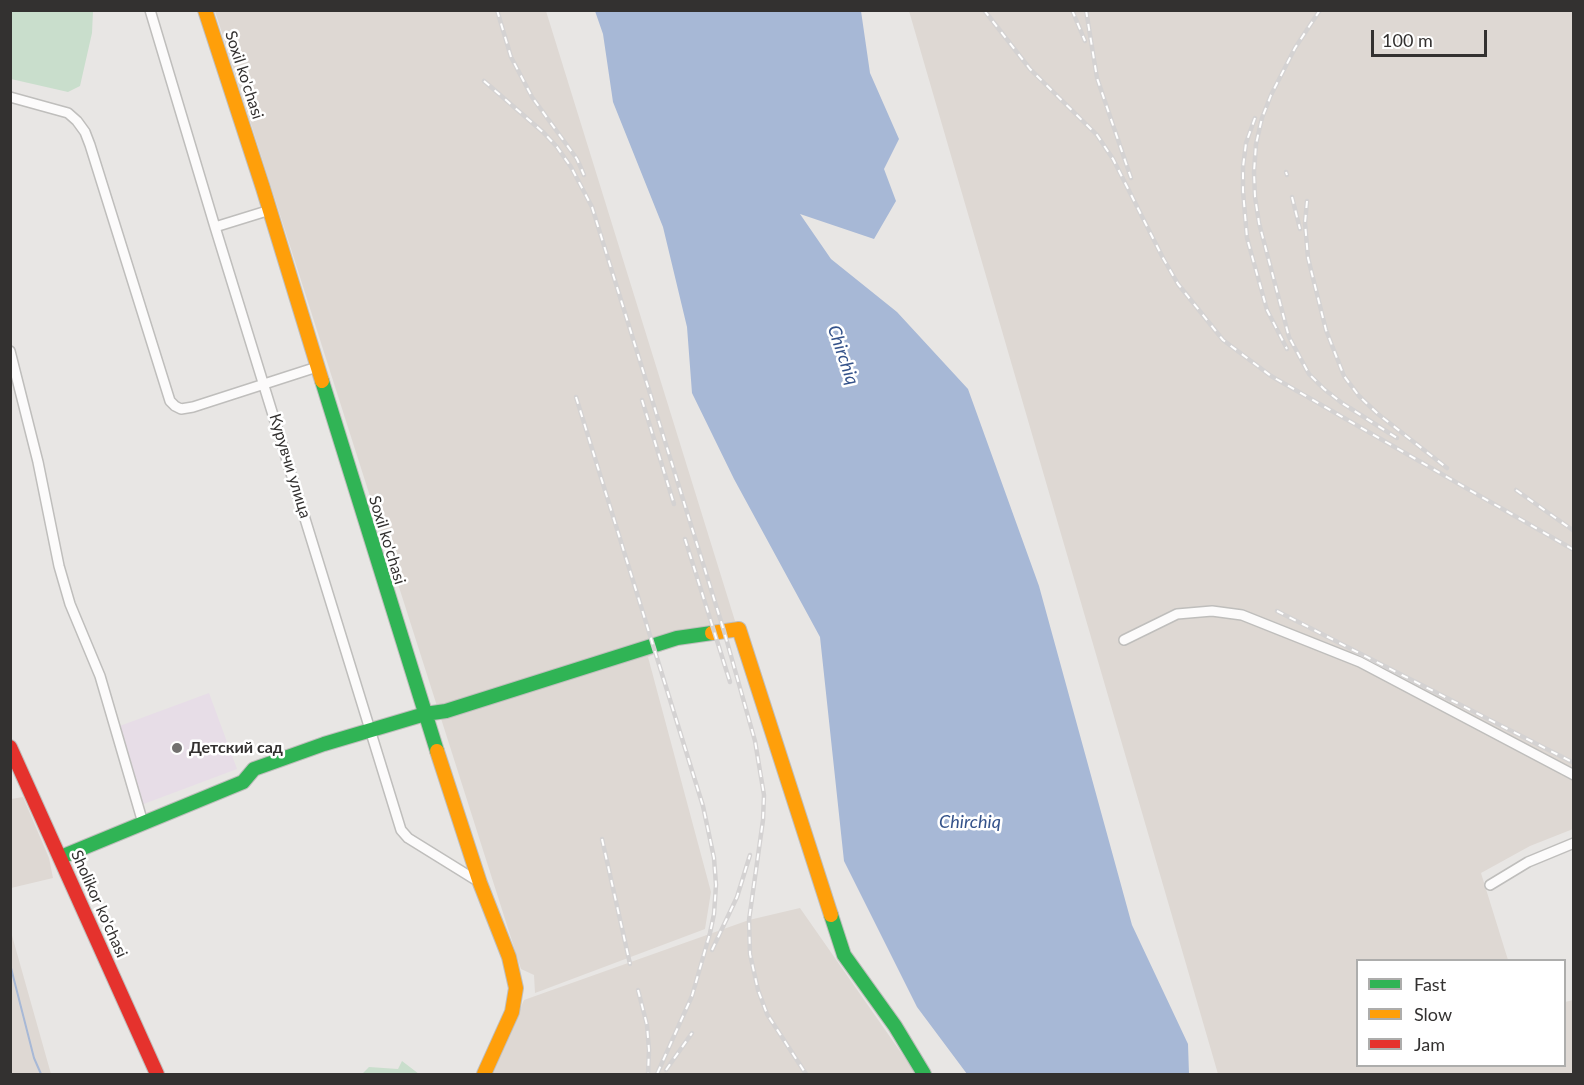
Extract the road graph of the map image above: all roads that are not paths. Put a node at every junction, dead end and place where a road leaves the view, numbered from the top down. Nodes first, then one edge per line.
1 (150, 10) edge
2 (205, 10) edge
3 (10, 97) edge
4 (270, 210) junction
5 (215, 228) junction
6 (10, 351) edge
7 (317, 367) junction
8 (265, 384) junction
9 (1124, 640) dead end
10 (425, 714) junction
11 (371, 732) junction
12 (10, 747) edge
13 (1574, 775) edge
14 (143, 823) junction
15 (1574, 843) edge
16 (61, 857) junction
17 (480, 883) junction
18 (1490, 885) dead end
19 (157, 1074) edge
20 (484, 1074) edge
21 (924, 1074) edge

1 - 5 street, Курувчи улица
2 - 4 street, Soxil ko'chasi
3 - 8 street
4 - 5 street
4 - 7 street, Soxil ko'chasi
5 - 8 street, Курувчи улица
6 - 14 street
7 - 8 street
7 - 10 street, Soxil ko'chasi
8 - 11 street, Курувчи улица
9 - 13 street
10 - 11 street
10 - 17 street, Soxil ko'chasi
10 - 21 street
11 - 14 street
11 - 17 street, Курувчи улица
12 - 16 street, Sholikor ko'chasi
14 - 16 street
15 - 18 street
16 - 19 street, Sholikor ko'chasi
17 - 20 street, Soxil ko'chasi

